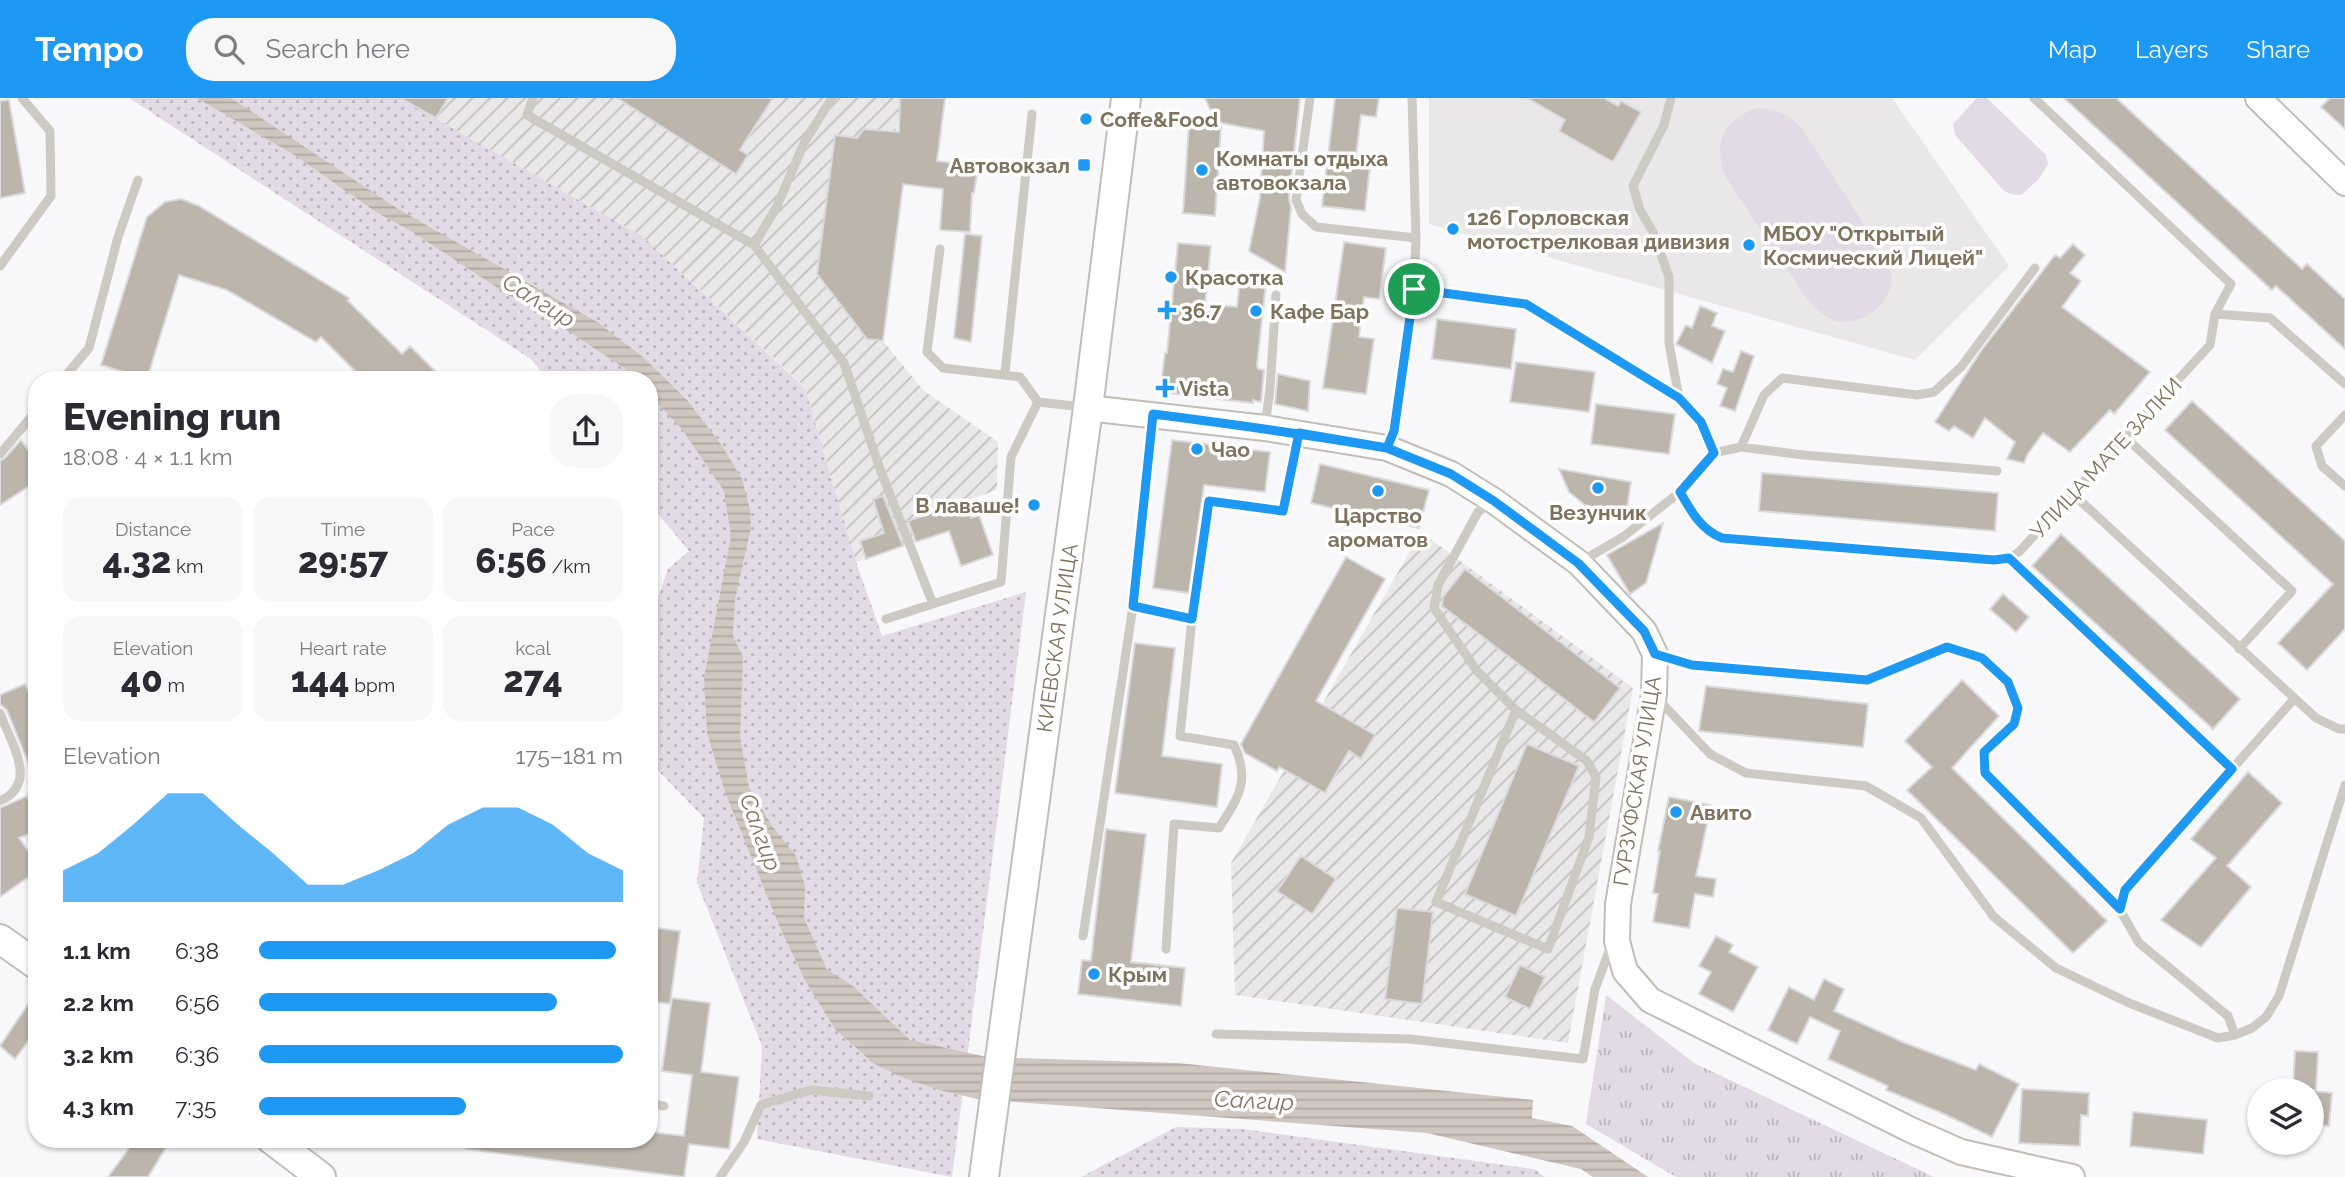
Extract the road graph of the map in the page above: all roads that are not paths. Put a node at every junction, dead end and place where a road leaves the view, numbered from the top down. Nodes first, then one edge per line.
1 (22, 98) edge
2 (533, 98) edge
3 (832, 98) edge
4 (1126, 98) edge
5 (1310, 98) edge
6 (1412, 98) edge
7 (1671, 98) edge
8 (2034, 98) edge
9 (2258, 98) edge
10 (1032, 114) dead end
11 (2343, 177) edge
12 (138, 180) dead end
13 (1416, 238) junction
14 (754, 245) junction
15 (940, 249) dead end
16 (0, 266) edge
17 (2035, 268) dead end
18 (1414, 289) junction
19 (1276, 295) dead end
20 (2215, 314) junction
21 (70, 371) edge
22 (1005, 373) junction
23 (2345, 384) edge
24 (1679, 398) junction
25 (1038, 402) junction
26 (1088, 408) junction
27 (1153, 414) junction
28 (2345, 415) edge
29 (28, 421) edge
30 (1265, 428) junction
31 (1299, 433) junction
32 (2126, 438) junction
33 (1741, 447) junction
34 (1387, 448) junction
35 (1714, 453) junction
36 (0, 454) edge
37 (1997, 471) dead end
38 (2345, 486) edge
39 (1680, 492) junction
40 (2074, 495) junction
41 (1494, 501) junction
42 (2009, 558) junction
43 (1578, 563) junction
44 (933, 604) junction
45 (1133, 606) junction
46 (886, 619) dead end
47 (1192, 619) junction
48 (2239, 649) junction
49 (1655, 654) junction
50 (1654, 694) junction
51 (2294, 699) junction
52 (1516, 710) junction
53 (0, 713) edge
54 (2345, 729) edge
55 (2232, 769) junction
56 (2345, 785) edge
57 (0, 801) edge
58 (2120, 909) junction
59 (1617, 930) junction
60 (1083, 936) dead end
61 (0, 939) edge
62 (1166, 949) dead end
63 (28, 959) edge
64 (1216, 1034) dead end
65 (2235, 1035) junction
66 (869, 1096) dead end
67 (658, 1105) edge
68 (664, 1106) dead end
69 (283, 1148) edge
70 (985, 1169) edge
71 (321, 1177) edge
72 (720, 1177) edge
73 (2072, 1177) edge

1 - 16 lane
2 - 14 lane
3 - 14 lane
4 - 26 main road, КИЕВСКАЯ УЛИЦА
5 - 13 lane
6 - 13 lane
7 - 24 lane
8 - 20 lane, УЛИЦА МАТЕ ЗАЛКИ
9 - 11 main road
10 - 22 lane
12 - 21 lane
13 - 18 lane
14 - 44 lane
15 - 22 lane
17 - 33 lane
18 - 24 lane
18 - 34 lane
19 - 30 lane
20 - 23 lane
20 - 32 lane, УЛИЦА МАТЕ ЗАЛКИ
22 - 25 lane
24 - 35 lane
25 - 26 lane
25 - 44 lane
26 - 27 main road, ГУРЗУФСКАЯ УЛИЦА
26 - 70 main road, КИЕВСКАЯ УЛИЦА
27 - 30 main road, ГУРЗУФСКАЯ УЛИЦА
27 - 45 lane
28 - 38 lane
29 - 36 lane
30 - 31 main road, ГУРЗУФСКАЯ УЛИЦА
31 - 34 main road, ГУРЗУФСКАЯ УЛИЦА
31 - 47 lane
32 - 40 lane, УЛИЦА МАТЕ ЗАЛКИ
32 - 48 lane
33 - 35 lane
33 - 37 lane
34 - 41 main road, ГУРЗУФСКАЯ УЛИЦА
35 - 39 lane
39 - 42 lane
39 - 43 lane
40 - 42 lane, УЛИЦА МАТЕ ЗАЛКИ
40 - 48 lane
41 - 43 main road, ГУРЗУФСКАЯ УЛИЦА
41 - 52 lane
42 - 55 lane
43 - 49 main road, ГУРЗУФСКАЯ УЛИЦА
44 - 46 lane
45 - 47 lane
45 - 60 lane
47 - 62 lane
48 - 51 lane
49 - 50 main road, ГУРЗУФСКАЯ УЛИЦА
49 - 58 lane
50 - 59 main road, ГУРЗУФСКАЯ УЛИЦА
50 - 65 lane
51 - 54 lane
51 - 55 lane
52 - 52 lane
53 - 57 lane
55 - 58 lane
56 - 65 lane
58 - 65 lane
59 - 64 lane
59 - 73 main road, ГУРЗУФСКАЯ УЛИЦА
61 - 63 main road
66 - 72 lane
67 - 68 lane
69 - 71 main road

